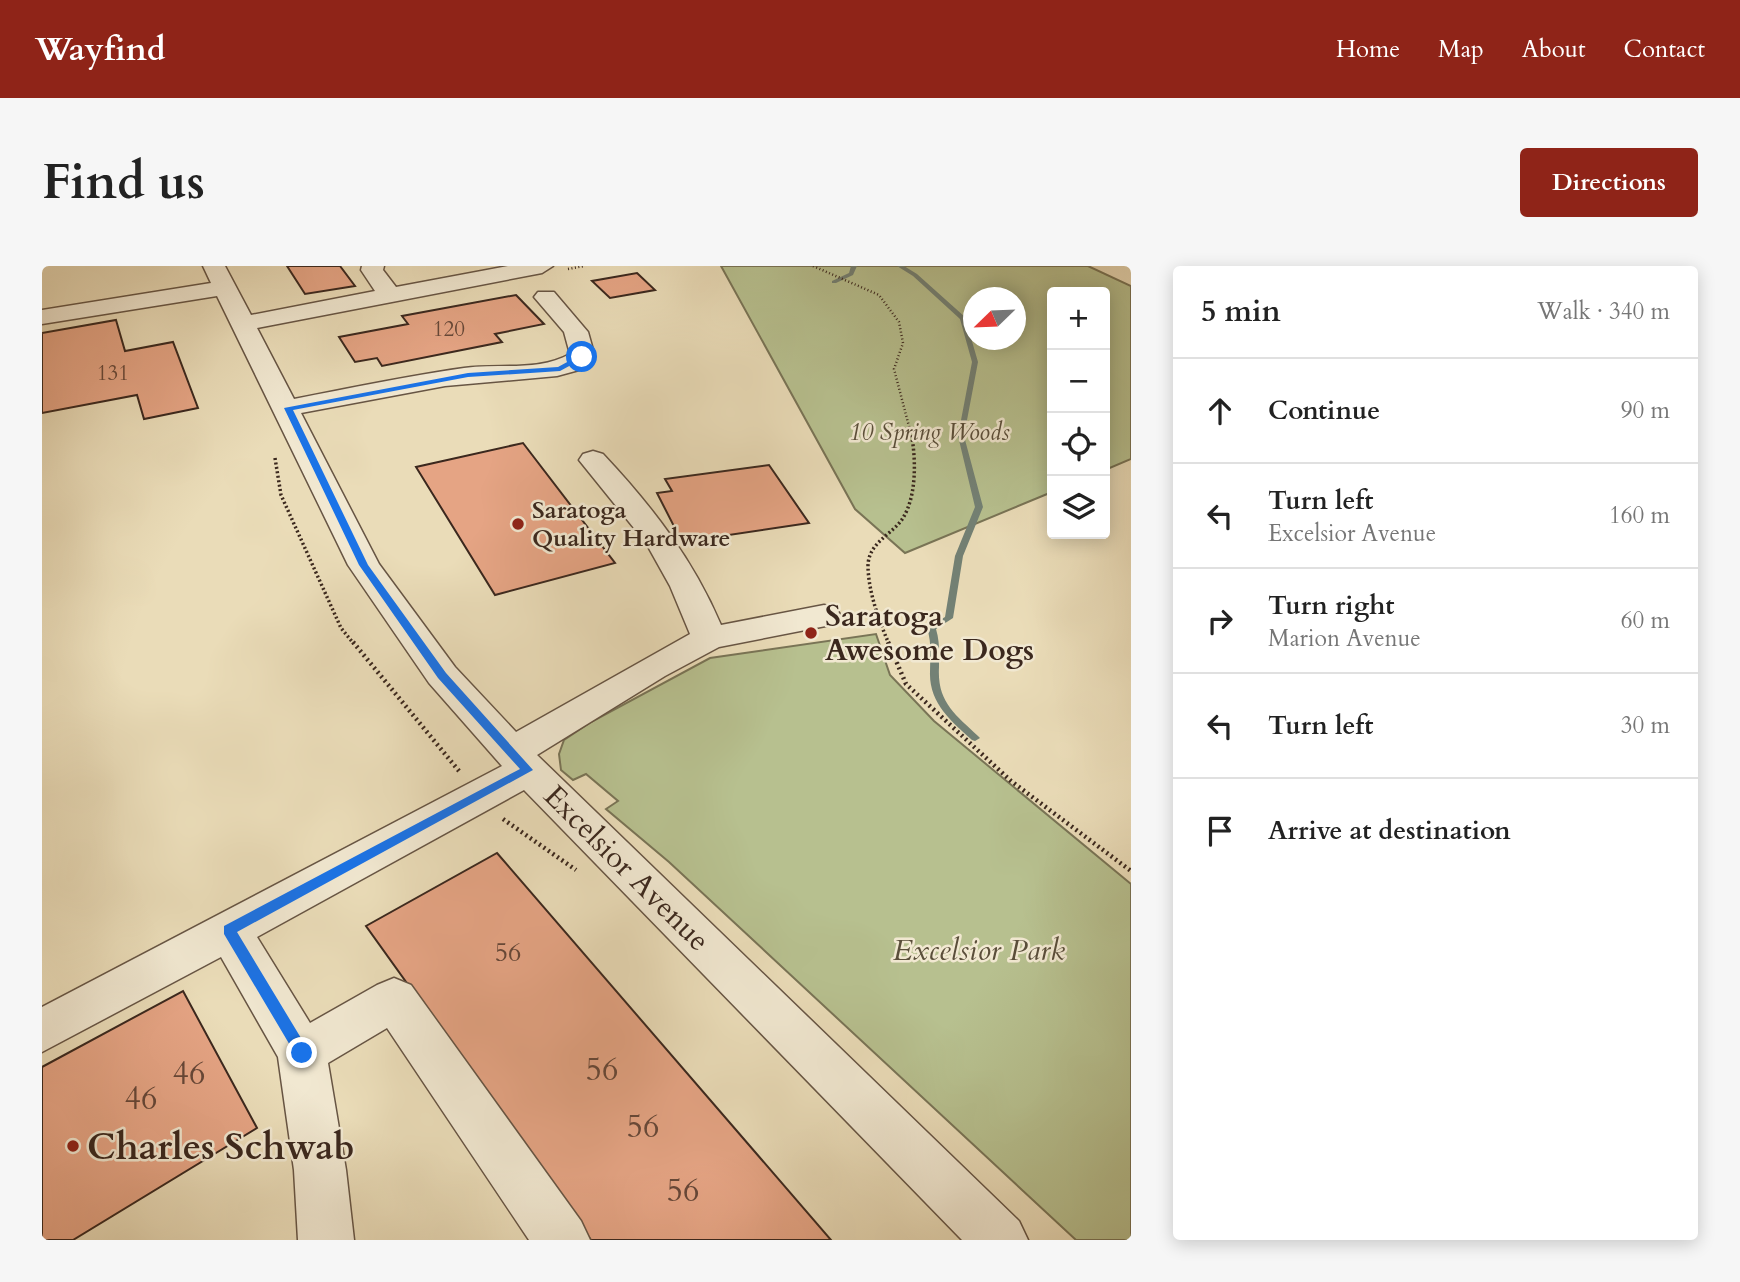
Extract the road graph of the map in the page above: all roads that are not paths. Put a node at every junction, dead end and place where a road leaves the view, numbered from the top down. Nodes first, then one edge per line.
1 (373, 266) edge
2 (542, 266) edge
3 (218, 277) edge
4 (390, 296) junction
5 (546, 297) dead end
6 (42, 317) edge
7 (242, 324) junction
8 (288, 408) junction
9 (593, 460) dead end
10 (824, 616) dead end
11 (709, 638) junction
12 (520, 761) junction
13 (229, 930) junction
14 (42, 1031) edge
15 (302, 1053) junction
16 (326, 1240) edge
17 (562, 1240) edge
18 (1000, 1240) edge

1 - 4 street
2 - 4 street
3 - 6 street
3 - 7 street, Excelsior Avenue
4 - 7 street
5 - 8 street
7 - 8 street, Excelsior Avenue
8 - 12 street, Excelsior Avenue
9 - 11 street
10 - 11 street
11 - 12 street
12 - 13 street
12 - 18 street, Excelsior Avenue
13 - 14 street
13 - 15 street
15 - 16 street
15 - 17 street

